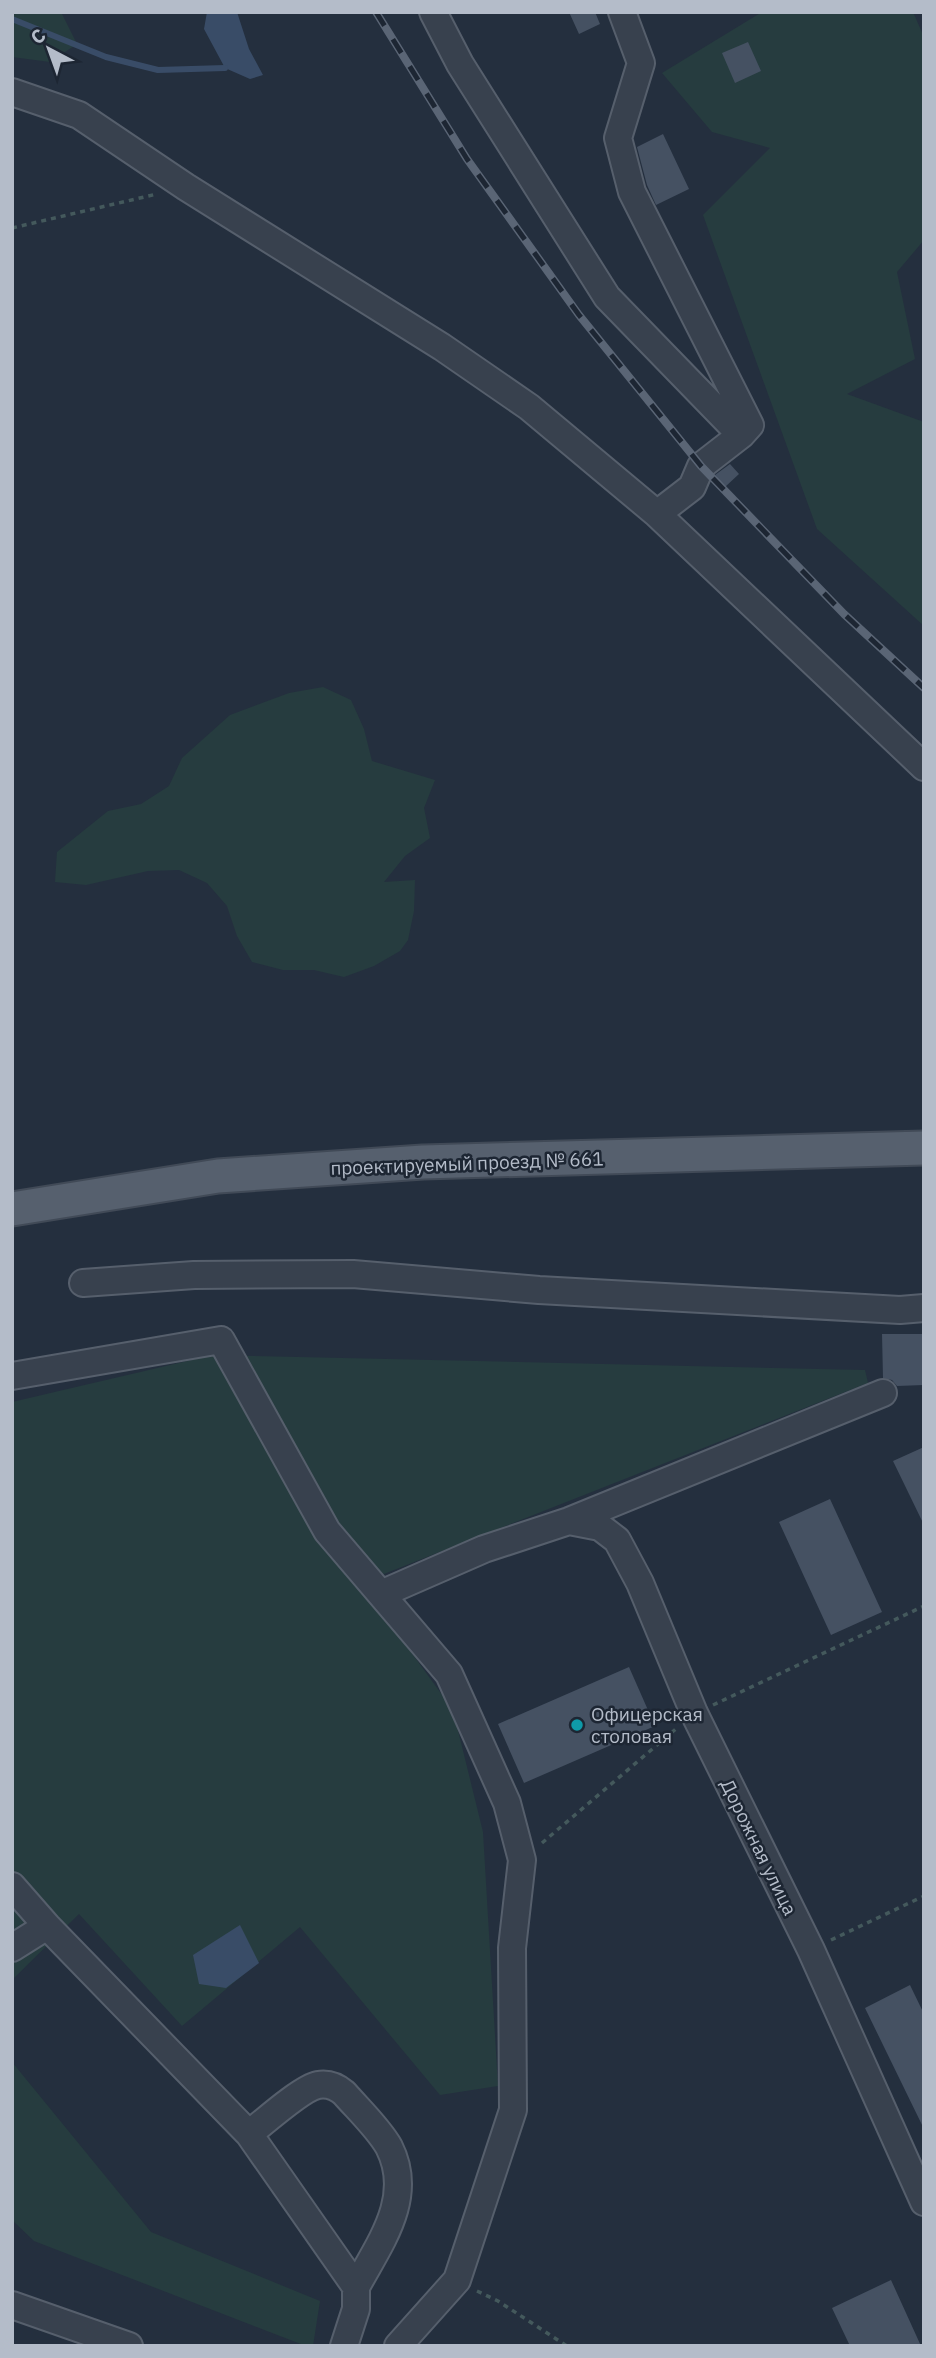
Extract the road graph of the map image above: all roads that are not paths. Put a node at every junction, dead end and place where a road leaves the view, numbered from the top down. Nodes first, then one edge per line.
1 (433, 12) edge
2 (622, 12) edge
3 (12, 92) edge
4 (741, 435) junction
5 (657, 514) junction
6 (924, 766) edge
7 (924, 1148) edge
8 (12, 1209) edge
9 (83, 1283) dead end
10 (924, 1308) edge
11 (12, 1377) edge
12 (883, 1393) dead end
13 (569, 1521) junction
14 (381, 1594) junction
15 (12, 1886) edge
16 (47, 1926) junction
17 (12, 1948) edge
18 (249, 2134) junction
19 (924, 2202) edge
20 (356, 2287) junction
21 (12, 2305) edge
22 (129, 2346) edge
23 (344, 2346) edge
24 (398, 2346) edge

1 - 4 street
2 - 4 street
3 - 5 street
4 - 5 street
5 - 6 street
7 - 8 main road, проектируемый проезд № 661
9 - 10 street
11 - 14 street
12 - 13 street
13 - 14 street
13 - 19 street, Дорожная улица
14 - 24 street
15 - 16 street
16 - 17 street
16 - 18 street
18 - 20 street
18 - 20 street
20 - 23 street
21 - 22 street

